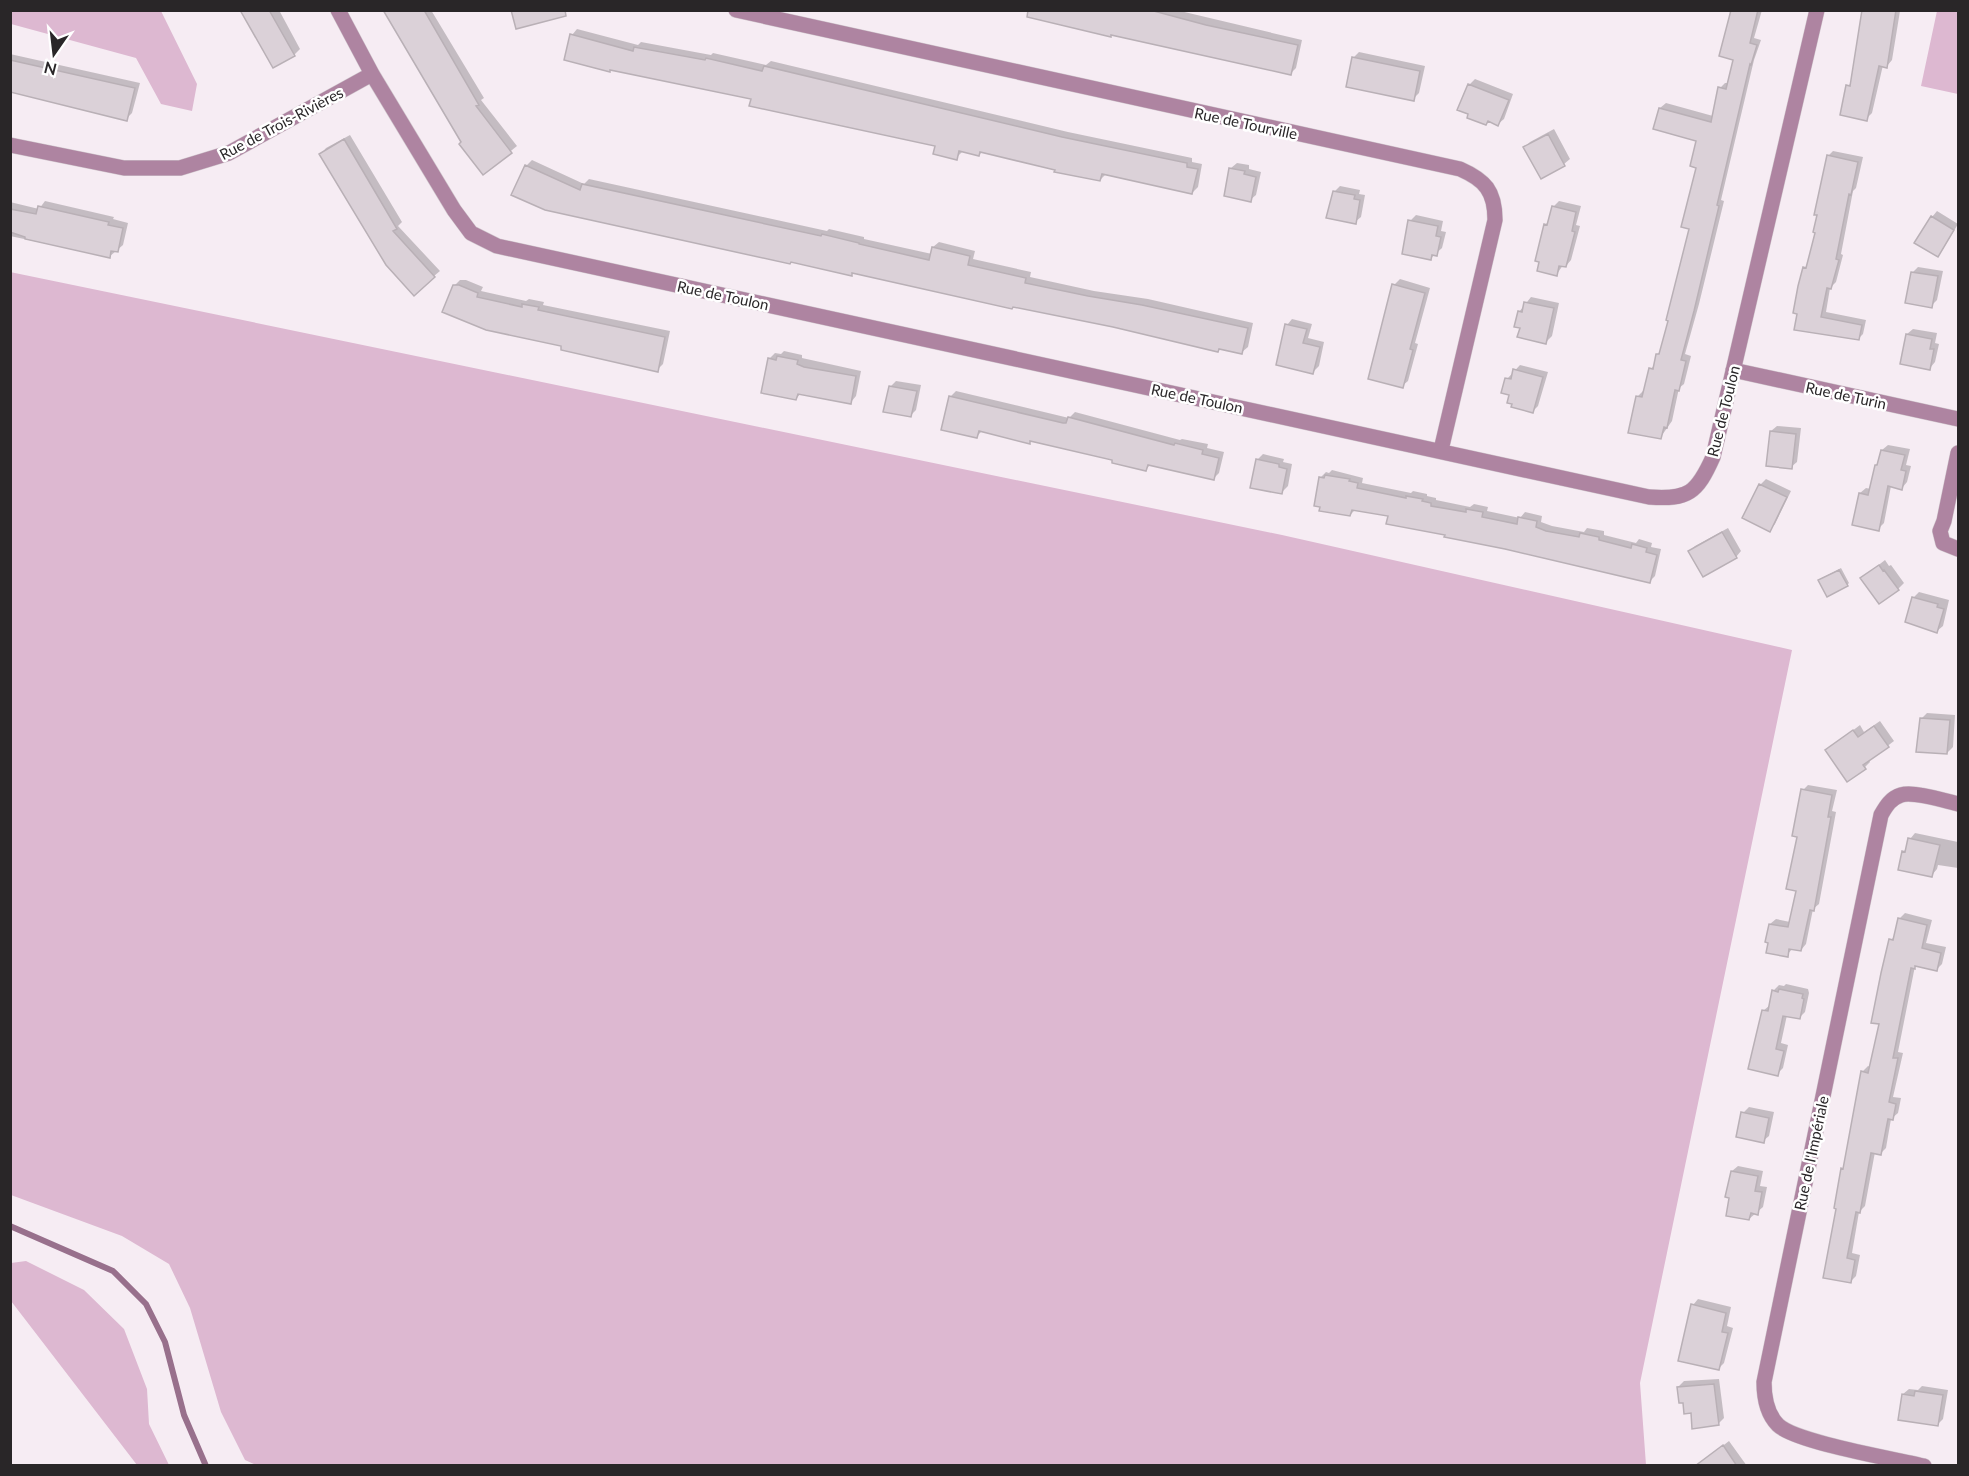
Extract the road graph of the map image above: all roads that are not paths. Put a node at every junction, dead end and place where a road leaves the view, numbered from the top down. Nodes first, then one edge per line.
1 (338, 10) edge
2 (736, 10) edge
3 (1817, 10) edge
4 (372, 74) junction
5 (10, 145) edge
6 (1733, 370) junction
7 (1959, 419) edge
8 (1442, 450) junction
9 (1959, 453) edge
10 (1959, 549) edge
11 (1959, 804) edge
12 (1924, 1466) edge

1 - 4 street, Rue de Toulon
2 - 8 street, Rue de Tourville
3 - 6 street, Rue de Toulon
4 - 5 street, Rue de Trois-Rivières
4 - 8 street, Rue de Toulon
6 - 7 street, Rue de Turin
6 - 8 street, Rue de Toulon
9 - 10 street
11 - 12 street, Rue de l'Impériale

